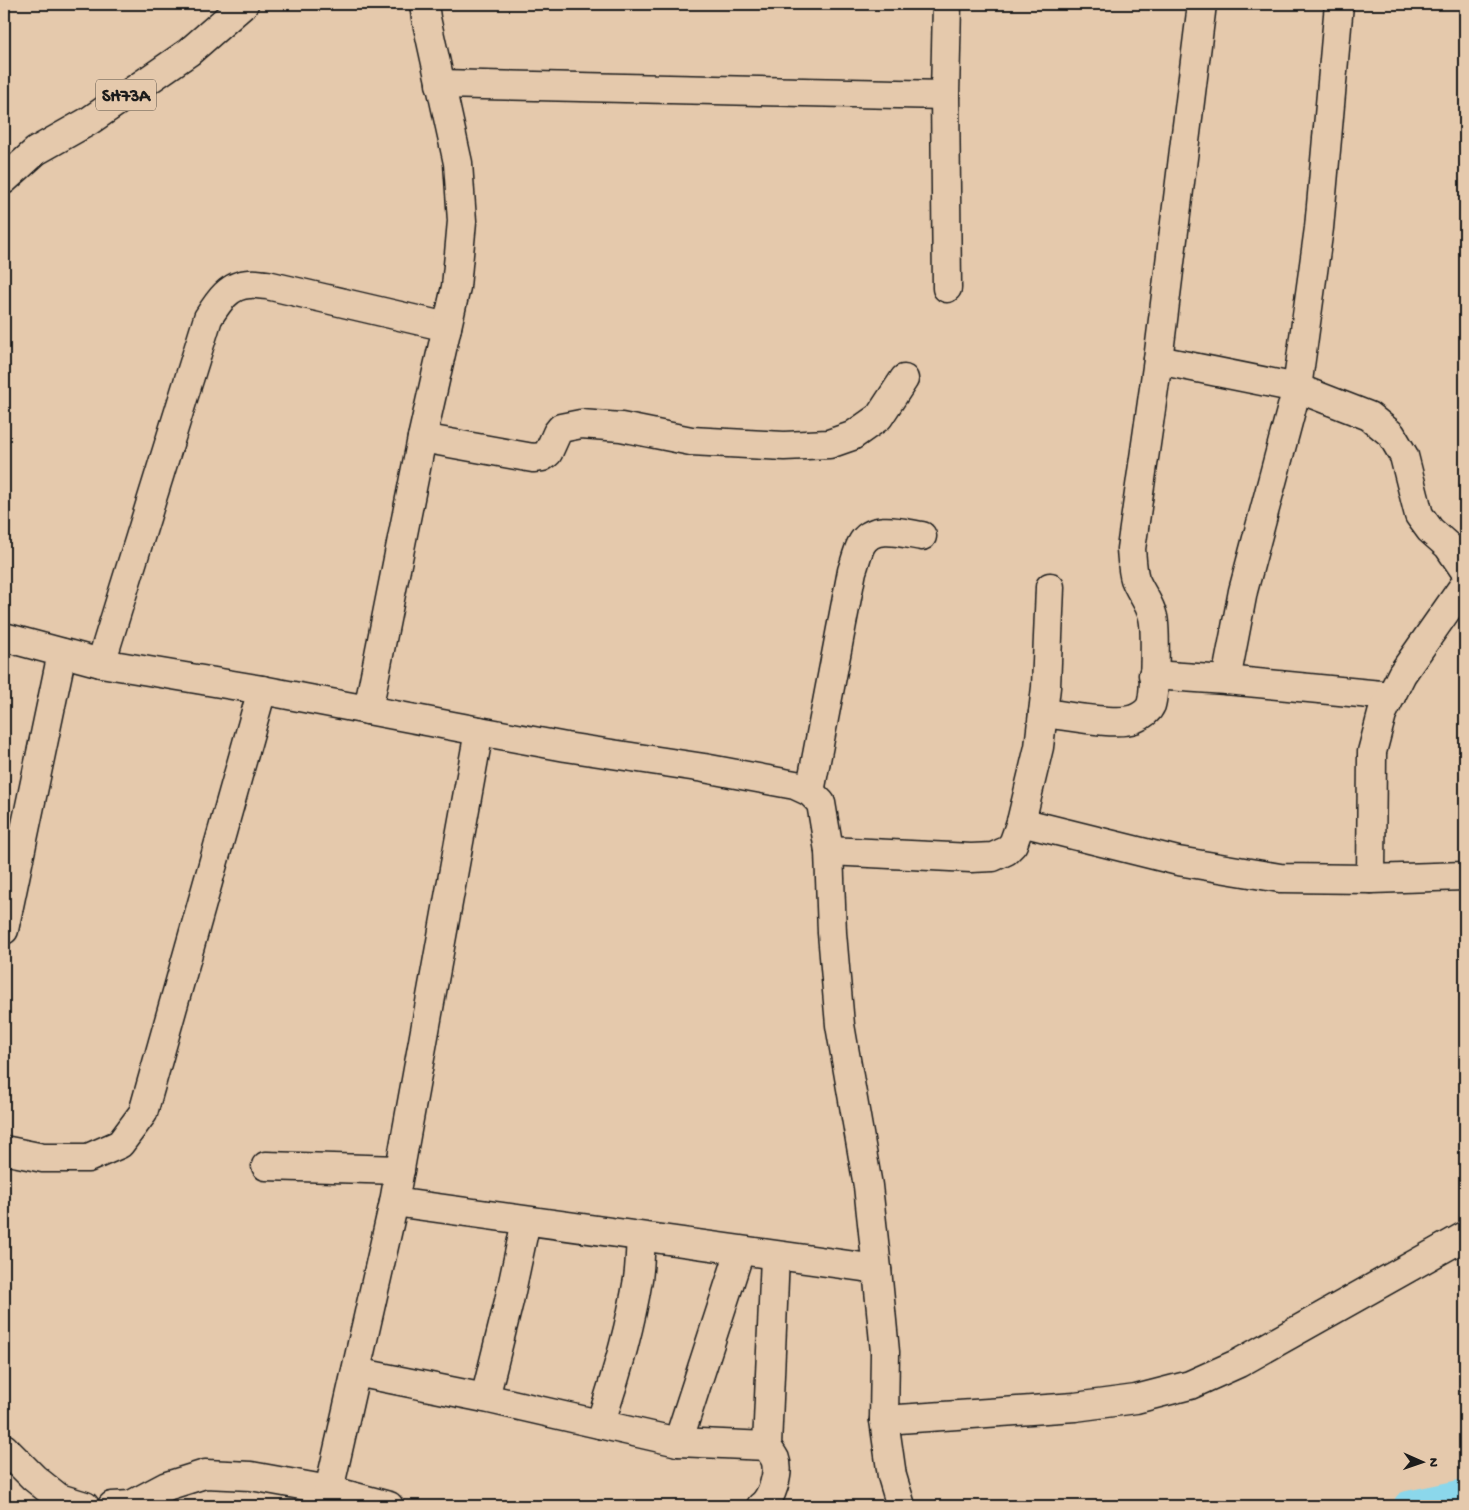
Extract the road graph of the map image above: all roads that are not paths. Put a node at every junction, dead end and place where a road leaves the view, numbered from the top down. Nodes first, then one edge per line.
1 (244, 4) edge
2 (424, 4) edge
3 (948, 4) edge
4 (1202, 4) edge
5 (1339, 4) edge
6 (440, 84) junction
7 (945, 96) junction
8 (4, 180) edge
9 (947, 288) dead end
10 (447, 327) junction
11 (1158, 360) junction
12 (904, 379) dead end
13 (1297, 388) junction
14 (422, 438) junction
15 (922, 536) dead end
16 (1465, 571) edge
17 (1465, 584) edge
18 (1050, 587) dead end
19 (4, 637) edge
20 (62, 653) junction
21 (101, 663) junction
22 (1153, 675) junction
23 (1226, 680) junction
24 (262, 690) junction
25 (1391, 696) junction
26 (368, 710) junction
27 (1043, 712) junction
28 (479, 731) junction
29 (810, 792) junction
30 (1021, 822) junction
31 (829, 851) junction
32 (1465, 876) edge
33 (1371, 879) junction
34 (4, 930) edge
35 (4, 1150) edge
36 (266, 1166) dead end
37 (400, 1170) junction
38 (394, 1202) junction
39 (526, 1221) junction
40 (1465, 1236) edge
41 (641, 1237) junction
42 (740, 1250) junction
43 (775, 1256) junction
44 (877, 1270) junction
45 (356, 1372) junction
46 (485, 1398) junction
47 (884, 1420) junction
48 (600, 1424) junction
49 (678, 1442) junction
50 (767, 1446) junction
51 (4, 1448) edge
52 (325, 1498) edge
53 (85, 1506) edge
54 (112, 1506) edge
55 (389, 1506) edge
56 (761, 1506) edge
57 (901, 1506) edge

1 - 8 street, SH73A
2 - 6 street
3 - 7 street
4 - 11 street
5 - 13 street
6 - 7 street
6 - 10 street
7 - 9 street
10 - 14 street
10 - 21 street
11 - 13 street
11 - 22 street
12 - 14 street
13 - 16 street
13 - 23 street
14 - 26 street
15 - 29 street
17 - 25 street
18 - 27 street
19 - 20 street
20 - 21 street
20 - 34 street
21 - 24 street
22 - 23 street
22 - 27 street
23 - 25 street
24 - 26 street
24 - 35 street
25 - 33 street
26 - 28 street
27 - 30 street
28 - 29 street
28 - 37 street
29 - 31 street
30 - 31 street
30 - 33 street
31 - 44 street
32 - 33 street
36 - 37 street
37 - 38 street
38 - 39 street
38 - 45 street
39 - 41 street
39 - 46 street
40 - 47 street
41 - 42 street
41 - 48 street
42 - 43 street
42 - 49 street
43 - 44 street
43 - 50 street
44 - 47 street
45 - 46 street
45 - 52 street
46 - 48 street
47 - 57 street
48 - 49 street
49 - 50 street
50 - 56 street
51 - 53 street
52 - 54 street
52 - 55 street

